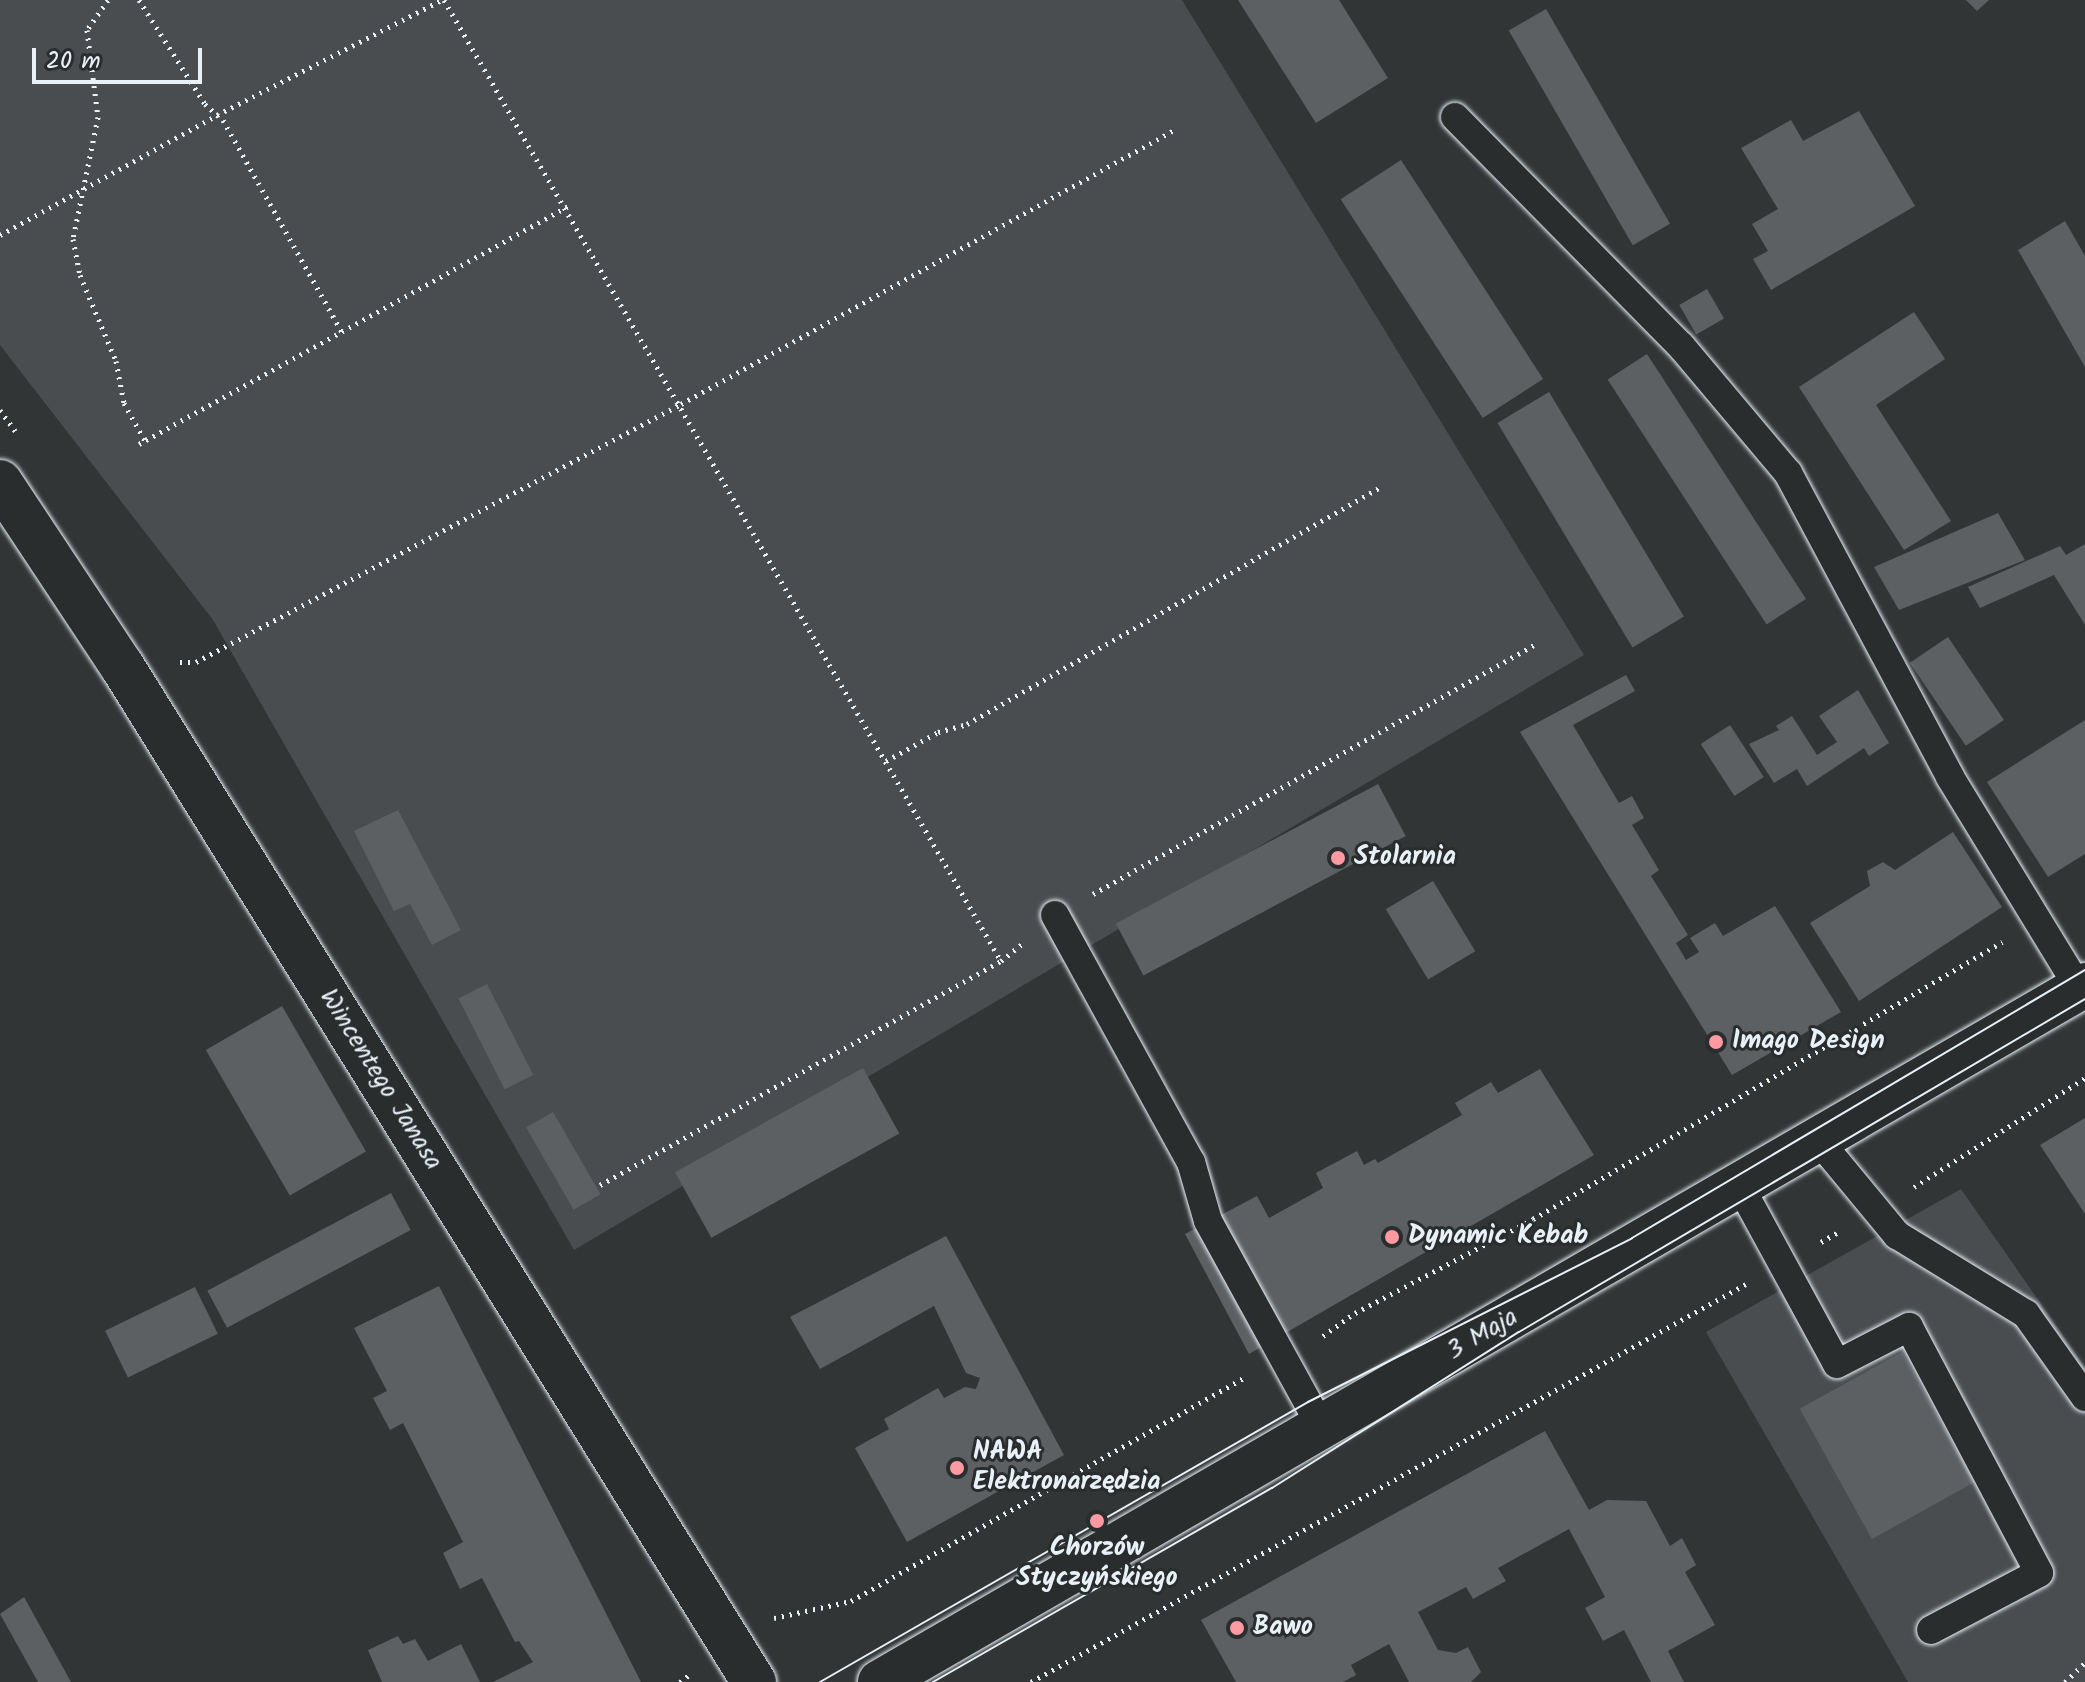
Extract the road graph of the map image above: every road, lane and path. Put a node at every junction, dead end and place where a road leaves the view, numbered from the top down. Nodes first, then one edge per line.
1 (108, 0) edge
2 (139, 0) edge
3 (443, 0) edge
4 (217, 115) junction
5 (1455, 117) dead end
6 (1176, 129) dead end
7 (84, 187) junction
8 (568, 206) junction
9 (0, 235) edge
10 (343, 334) junction
11 (681, 404) junction
12 (0, 482) edge
13 (1379, 488) dead end
14 (1534, 645) dead end
15 (196, 662) dead end
16 (886, 761) junction
17 (1055, 915) junction
18 (2009, 938) dead end
19 (1001, 961) junction
20 (2082, 986) edge
21 (2085, 1078) edge
22 (1820, 1142) junction
23 (600, 1185) dead end
24 (1741, 1188) junction
25 (1879, 1209) junction
26 (1782, 1263) junction
27 (1314, 1341) dead end
28 (1260, 1370) dead end
29 (2085, 1397) edge
30 (1322, 1428) junction
31 (767, 1623) dead end
32 (1931, 1630) dead end
33 (2085, 1663) edge
34 (690, 1674) dead end
35 (680, 1682) edge
36 (754, 1682) edge
37 (880, 1682) edge
38 (1031, 1682) edge
39 (2065, 1682) edge

1 - 7 path
2 - 4 path
3 - 4 path
3 - 8 path
4 - 7 path
4 - 10 path
5 - 20 lane
6 - 11 path
7 - 9 path
7 - 10 path
8 - 10 path
8 - 11 path
11 - 15 path
11 - 16 path
12 - 36 street, Wincentego Janasa
13 - 16 path
14 - 17 path
16 - 19 path
17 - 19 path
17 - 30 lane
18 - 27 path
19 - 23 path
20 - 22 street, 3 Maja
21 - 25 path
22 - 24 street, 3 Maja
22 - 25 lane
24 - 26 lane
24 - 30 street, 3 Maja
25 - 26 path
25 - 29 lane
26 - 32 lane
26 - 38 path
28 - 31 path
30 - 37 street, 3 Maja
33 - 39 path
34 - 35 path

